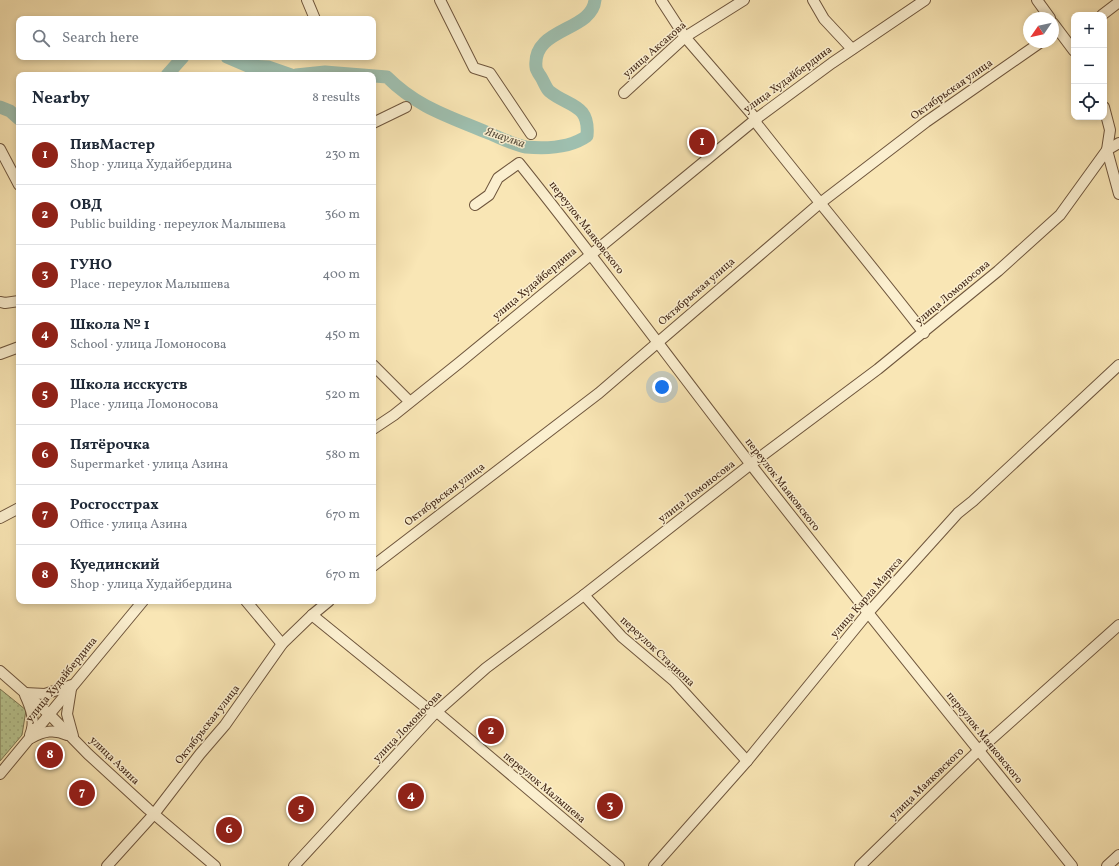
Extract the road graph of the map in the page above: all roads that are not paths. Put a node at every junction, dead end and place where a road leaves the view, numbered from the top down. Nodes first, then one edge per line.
1 (307, 0) edge
2 (440, 0) edge
3 (661, 0) edge
4 (744, 0) edge
5 (814, 0) edge
6 (925, 0) edge
7 (1037, 0) edge
8 (1119, 2) edge
9 (1046, 12) edge
10 (1106, 12) edge
11 (314, 16) edge
12 (1059, 32) edge
13 (685, 37) junction
14 (1070, 39) edge
15 (1032, 48) edge
16 (852, 49) junction
17 (624, 93) dead end
18 (406, 107) dead end
19 (1107, 118) edge
20 (756, 119) junction
21 (376, 122) edge
22 (531, 134) dead end
23 (1119, 143) edge
24 (0, 149) edge
25 (1107, 150) junction
26 (16, 179) edge
27 (1119, 194) edge
28 (819, 204) junction
29 (475, 205) dead end
30 (591, 253) junction
31 (16, 301) edge
32 (0, 302) edge
33 (924, 333) junction
34 (658, 343) junction
35 (16, 348) edge
36 (0, 354) edge
37 (1119, 365) edge
38 (376, 368) edge
39 (409, 401) junction
40 (376, 427) edge
41 (751, 464) junction
42 (16, 510) edge
43 (0, 518) edge
44 (376, 564) edge
45 (584, 595) junction
46 (140, 604) edge
47 (249, 604) edge
48 (325, 604) edge
49 (868, 614) junction
50 (312, 615) junction
51 (1119, 625) edge
52 (282, 644) junction
53 (0, 671) edge
54 (72, 685) junction
55 (25, 693) junction
56 (435, 713) junction
57 (49, 714) junction
58 (74, 739) junction
59 (28, 740) junction
60 (979, 750) junction
61 (747, 761) junction
62 (0, 774) edge
63 (154, 814) junction
64 (1119, 855) edge
65 (107, 866) edge
66 (215, 866) edge
67 (294, 866) edge
68 (619, 866) edge
69 (654, 866) edge
70 (860, 866) edge
71 (1072, 866) edge
72 (1107, 866) edge

1 - 11 street
2 - 22 street
3 - 13 street
4 - 13 street, улица Аксакова
5 - 16 street
6 - 16 street, улица Худайбердина
7 - 9 street
8 - 10 street
12 - 14 street
13 - 17 street, улица Аксакова
13 - 20 street
15 - 28 street, Октябрьская улица
16 - 20 street, улица Худайбердина
18 - 21 street
19 - 25 street
20 - 28 street
20 - 30 street, улица Худайбердина
23 - 25 street, улица Ломоносова
24 - 26 street
25 - 27 street
25 - 33 street, улица Ломоносова
28 - 33 street
28 - 34 street, Октябрьская улица
29 - 30 street, переулок Маяковского
30 - 34 street, переулок Маяковского
30 - 39 street, улица Худайбердина
31 - 32 street
33 - 41 street, улица Ломоносова
34 - 41 street, переулок Маяковского
34 - 44 street, Октябрьская улица
35 - 36 street
37 - 49 street, улица Карла Маркса
38 - 39 street
39 - 40 street, улица Худайбердина
41 - 45 street, улица Ломоносова
41 - 49 street, переулок Маяковского
42 - 43 street
45 - 56 street, улица Ломоносова
45 - 61 street, переулок Стадиона
46 - 54 street, улица Худайбердина
47 - 52 street
48 - 50 street, Октябрьская улица
49 - 60 street, переулок Маяковского
49 - 61 street, улица Карла Маркса
50 - 52 street, Октябрьская улица
50 - 56 street, переулок Малышева
51 - 60 street, улица Маяковского
52 - 63 street, Октябрьская улица
53 - 55 street, улица Азина
54 - 55 street
54 - 57 street, улица Худайбердина
54 - 58 street
55 - 57 street, улица Азина
55 - 59 street
56 - 67 street, улица Ломоносова
56 - 68 street, переулок Малышева
57 - 58 street, улица Азина
57 - 59 street, улица Худайбердина
58 - 59 street
58 - 63 street, улица Азина
59 - 62 street, улица Худайбердина
60 - 70 street, улица Маяковского
60 - 71 street, переулок Маяковского
61 - 69 street, улица Карла Маркса
63 - 65 street, Октябрьская улица
63 - 66 street, улица Азина
64 - 72 street

